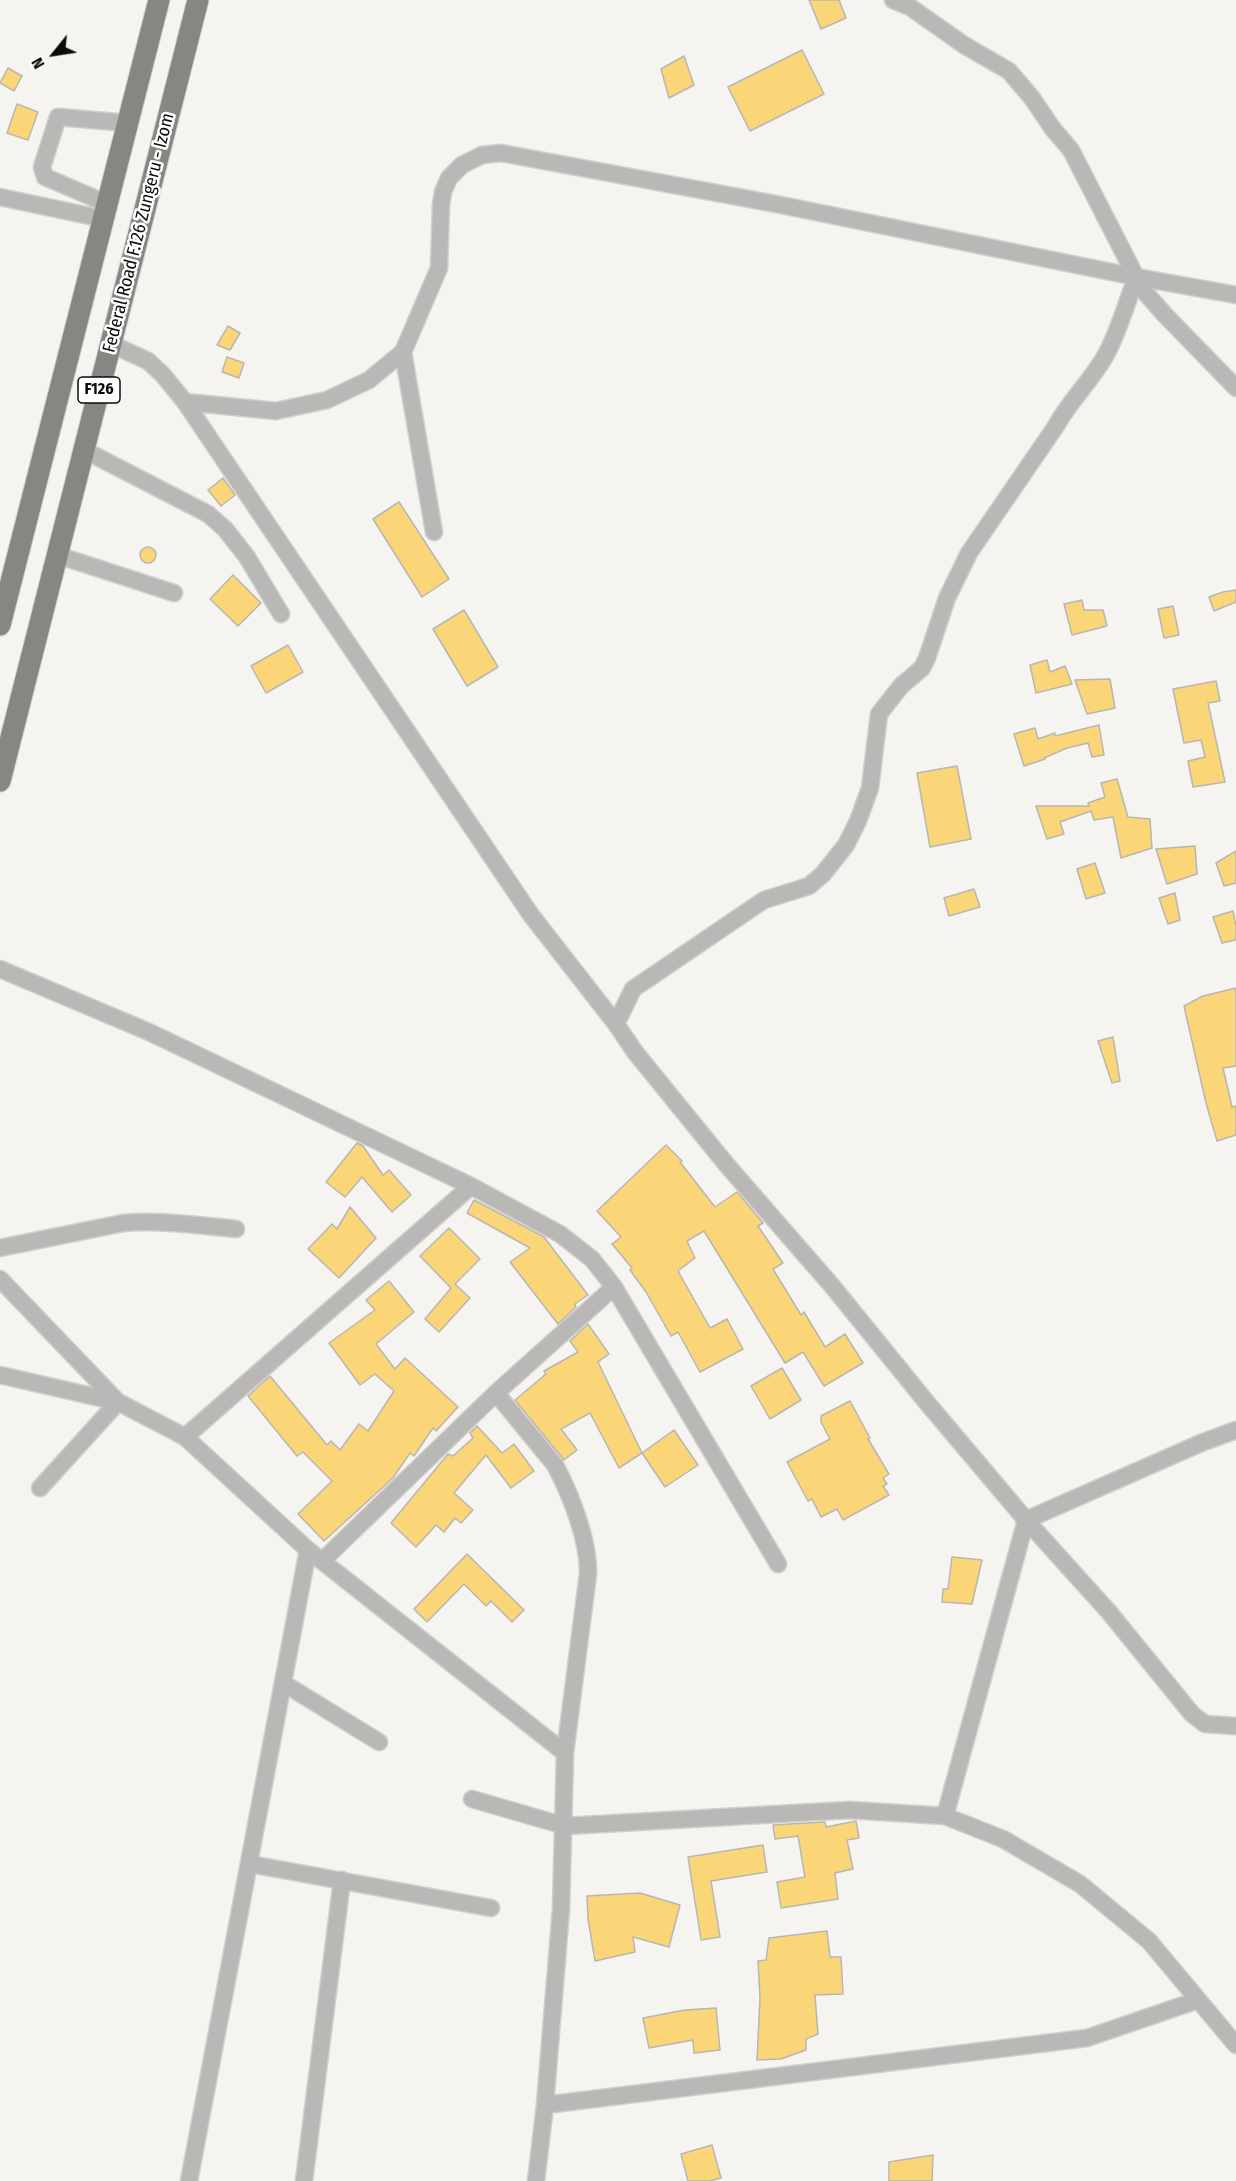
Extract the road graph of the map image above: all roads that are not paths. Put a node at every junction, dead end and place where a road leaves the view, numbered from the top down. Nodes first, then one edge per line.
1 (159, 0) edge
2 (198, 0) edge
3 (893, 0) edge
4 (128, 123) junction
5 (0, 197) edge
6 (106, 211) junction
7 (1136, 279) junction
8 (1236, 295) edge
9 (111, 344) junction
10 (403, 352) junction
11 (1236, 388) edge
12 (185, 402) junction
13 (84, 450) junction
14 (434, 531) dead end
15 (57, 555) junction
16 (174, 593) dead end
17 (281, 614) dead end
18 (0, 625) edge
19 (0, 781) edge
20 (0, 969) edge
21 (616, 1024) junction
22 (471, 1186) junction
23 (236, 1229) dead end
24 (0, 1248) edge
25 (0, 1279) edge
26 (614, 1287) junction
27 (0, 1375) edge
28 (496, 1393) junction
29 (118, 1402) junction
30 (1236, 1430) edge
31 (185, 1437) junction
32 (40, 1488) dead end
33 (1026, 1520) junction
34 (308, 1550) junction
35 (322, 1561) junction
36 (778, 1564) dead end
37 (283, 1683) junction
38 (1236, 1726) edge
39 (378, 1742) dead end
40 (565, 1753) junction
41 (472, 1799) dead end
42 (945, 1816) junction
43 (565, 1826) junction
44 (250, 1864) junction
45 (342, 1880) junction
46 (490, 1908) dead end
47 (1198, 2000) junction
48 (1236, 2045) edge
49 (545, 2105) junction
50 (189, 2181) edge
51 (304, 2181) edge
52 (536, 2181) edge

1 - 4 main road, Federal Road F.126 Zungeru - Izom / F126
2 - 9 main road, Federal Road F.126 Zungeru - Izom / F126
3 - 7 street
4 - 6 main road, Federal Road F.126 Zungeru - Izom / F126
4 - 6 street
5 - 6 street
6 - 18 main road, Federal Road F.126 Zungeru - Izom / F126
7 - 8 street
7 - 10 street
7 - 11 street
7 - 21 street
9 - 12 street
9 - 13 main road, Federal Road F.126 Zungeru - Izom / F126
10 - 12 street
10 - 14 street
12 - 21 street
13 - 15 main road, Federal Road F.126 Zungeru - Izom / F126
13 - 17 street
15 - 16 street
15 - 19 main road, Federal Road F.126 Zungeru - Izom / F126
20 - 22 street
21 - 33 street
22 - 26 street
22 - 31 street
23 - 24 street
25 - 29 street
26 - 28 street
26 - 36 street
27 - 29 street
28 - 35 street
28 - 40 street
29 - 31 street
29 - 32 street
30 - 33 street
31 - 34 street
33 - 38 street
33 - 42 street
34 - 35 street
34 - 37 street
35 - 40 street
37 - 39 street
37 - 44 street
40 - 43 street
41 - 43 street
42 - 43 street
42 - 47 street
43 - 49 street
44 - 45 street
44 - 50 street
45 - 46 street
45 - 51 street
47 - 48 street
47 - 49 street
49 - 52 street

